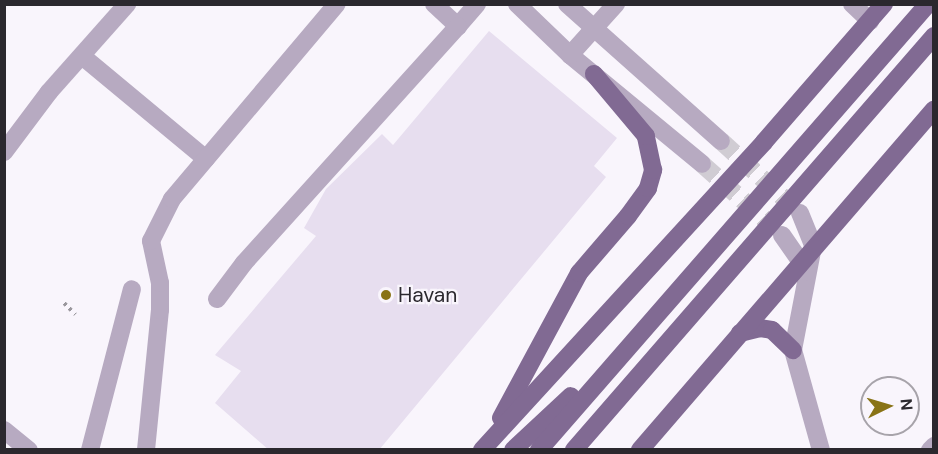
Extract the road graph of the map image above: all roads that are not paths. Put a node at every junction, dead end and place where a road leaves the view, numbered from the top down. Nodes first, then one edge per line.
1 (127, 4) edge
2 (337, 4) edge
3 (434, 4) edge
4 (477, 4) edge
5 (517, 4) edge
6 (567, 4) edge
7 (616, 4) edge
8 (852, 4) edge
9 (884, 4) edge
10 (928, 4) edge
11 (870, 21) junction
12 (458, 26) junction
13 (594, 28) junction
14 (933, 36) edge
15 (570, 55) junction
16 (82, 56) junction
17 (594, 74) junction
18 (933, 109) edge
19 (721, 141) tunnel mouth
20 (4, 152) edge
21 (206, 159) junction
22 (702, 164) tunnel mouth
23 (800, 213) tunnel mouth
24 (782, 235) tunnel mouth
25 (813, 246) junction
26 (803, 266) junction
27 (687, 279) junction
28 (132, 289) dead end
29 (217, 299) dead end
30 (740, 333) junction
31 (793, 350) junction
32 (4, 429) edge
33 (933, 446) edge
34 (29, 450) edge
35 (90, 450) edge
36 (146, 450) edge
37 (480, 450) edge
38 (513, 450) edge
39 (539, 450) edge
40 (574, 450) edge
41 (640, 450) edge
42 (821, 450) edge
43 (930, 450) edge

1 - 16 street
2 - 21 street
3 - 12 street
4 - 12 street
5 - 15 street
6 - 13 street
7 - 13 street
8 - 11 street
9 - 11 main road
10 - 27 main road
11 - 37 main road
12 - 29 street
13 - 15 street
13 - 19 street
14 - 40 main road
15 - 17 street
16 - 20 street
16 - 21 street
17 - 22 street
17 - 37 main road
18 - 25 main road
21 - 36 street
23 - 25 street
24 - 26 street
25 - 26 main road
26 - 30 main road
26 - 31 street
27 - 38 main road
27 - 39 main road
28 - 35 street
30 - 31 main road
30 - 41 main road
31 - 42 street
32 - 34 street
33 - 43 street

